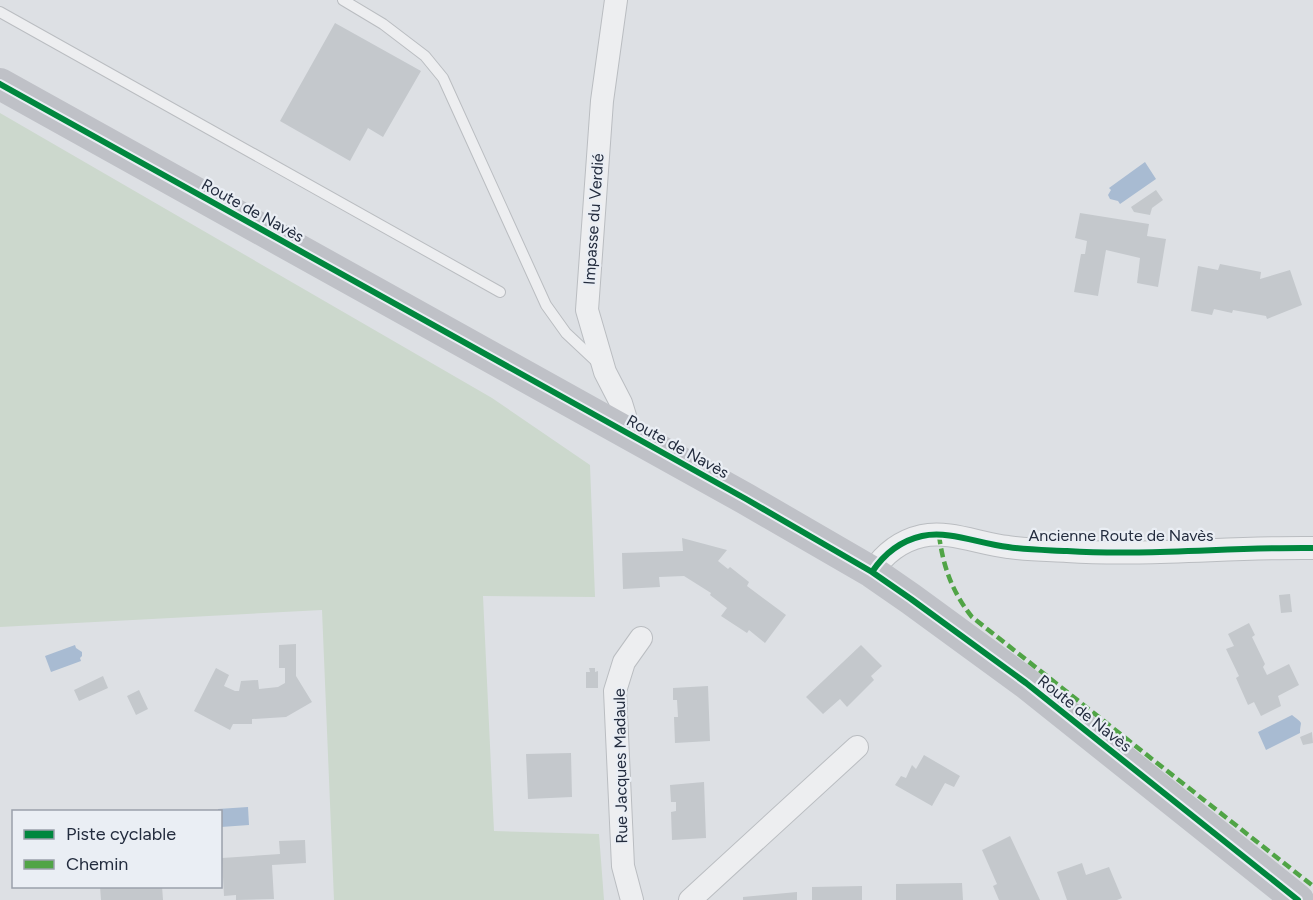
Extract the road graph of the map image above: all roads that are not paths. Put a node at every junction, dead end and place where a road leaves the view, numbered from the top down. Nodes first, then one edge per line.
1 (343, 0) edge
2 (616, 0) edge
3 (0, 12) edge
4 (0, 84) edge
5 (500, 292) dead end
6 (605, 372) junction
7 (620, 430) junction
8 (1313, 548) edge
9 (872, 572) junction
10 (641, 638) dead end
11 (857, 747) dead end
12 (632, 900) edge
13 (690, 900) edge
14 (1298, 900) edge

1 - 6 lane
2 - 6 street, Impasse du Verdié
3 - 5 lane
4 - 7 main road, Route de Navès
6 - 7 street, Impasse du Verdié
7 - 9 main road, Route de Navès
8 - 9 street, Ancienne Route de Navès
9 - 14 main road, Route de Navès
10 - 12 street, Rue Jacques Madaule
11 - 13 street

